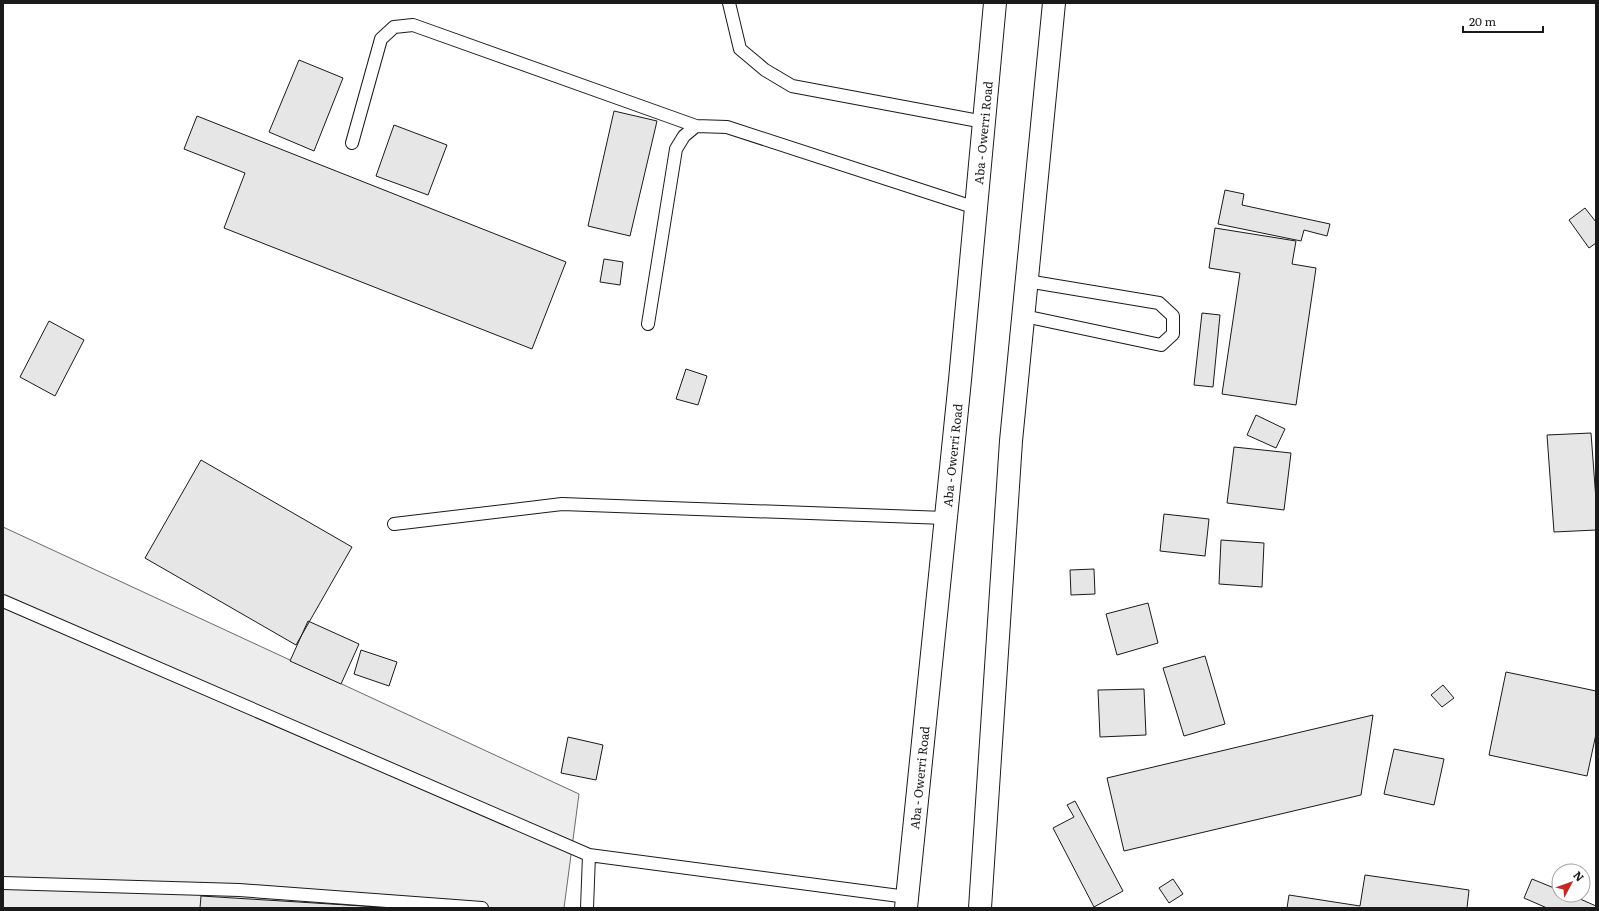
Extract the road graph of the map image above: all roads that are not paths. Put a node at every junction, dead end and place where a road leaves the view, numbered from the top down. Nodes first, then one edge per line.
1 (729, 3) edge
2 (996, 3) edge
3 (1054, 3) edge
4 (984, 122) junction
5 (696, 126) junction
6 (352, 143) dead end
7 (976, 208) junction
8 (1027, 281) junction
9 (1024, 316) junction
10 (648, 324) dead end
11 (945, 518) junction
12 (394, 524) dead end
13 (3, 602) edge
14 (589, 855) junction
15 (3, 883) edge
16 (907, 902) edge
17 (482, 908) edge
18 (586, 908) edge
19 (980, 908) edge

1 - 4 lane
2 - 4 highway, Aba - Owerri Road
3 - 8 highway
4 - 7 highway, Aba - Owerri Road
5 - 6 lane
5 - 7 lane
5 - 10 lane
7 - 11 highway, Aba - Owerri Road
8 - 9 highway
8 - 9 lane
9 - 19 highway
11 - 12 lane
11 - 16 highway, Aba - Owerri Road
13 - 14 lane
14 - 16 lane
14 - 18 lane
15 - 17 lane

